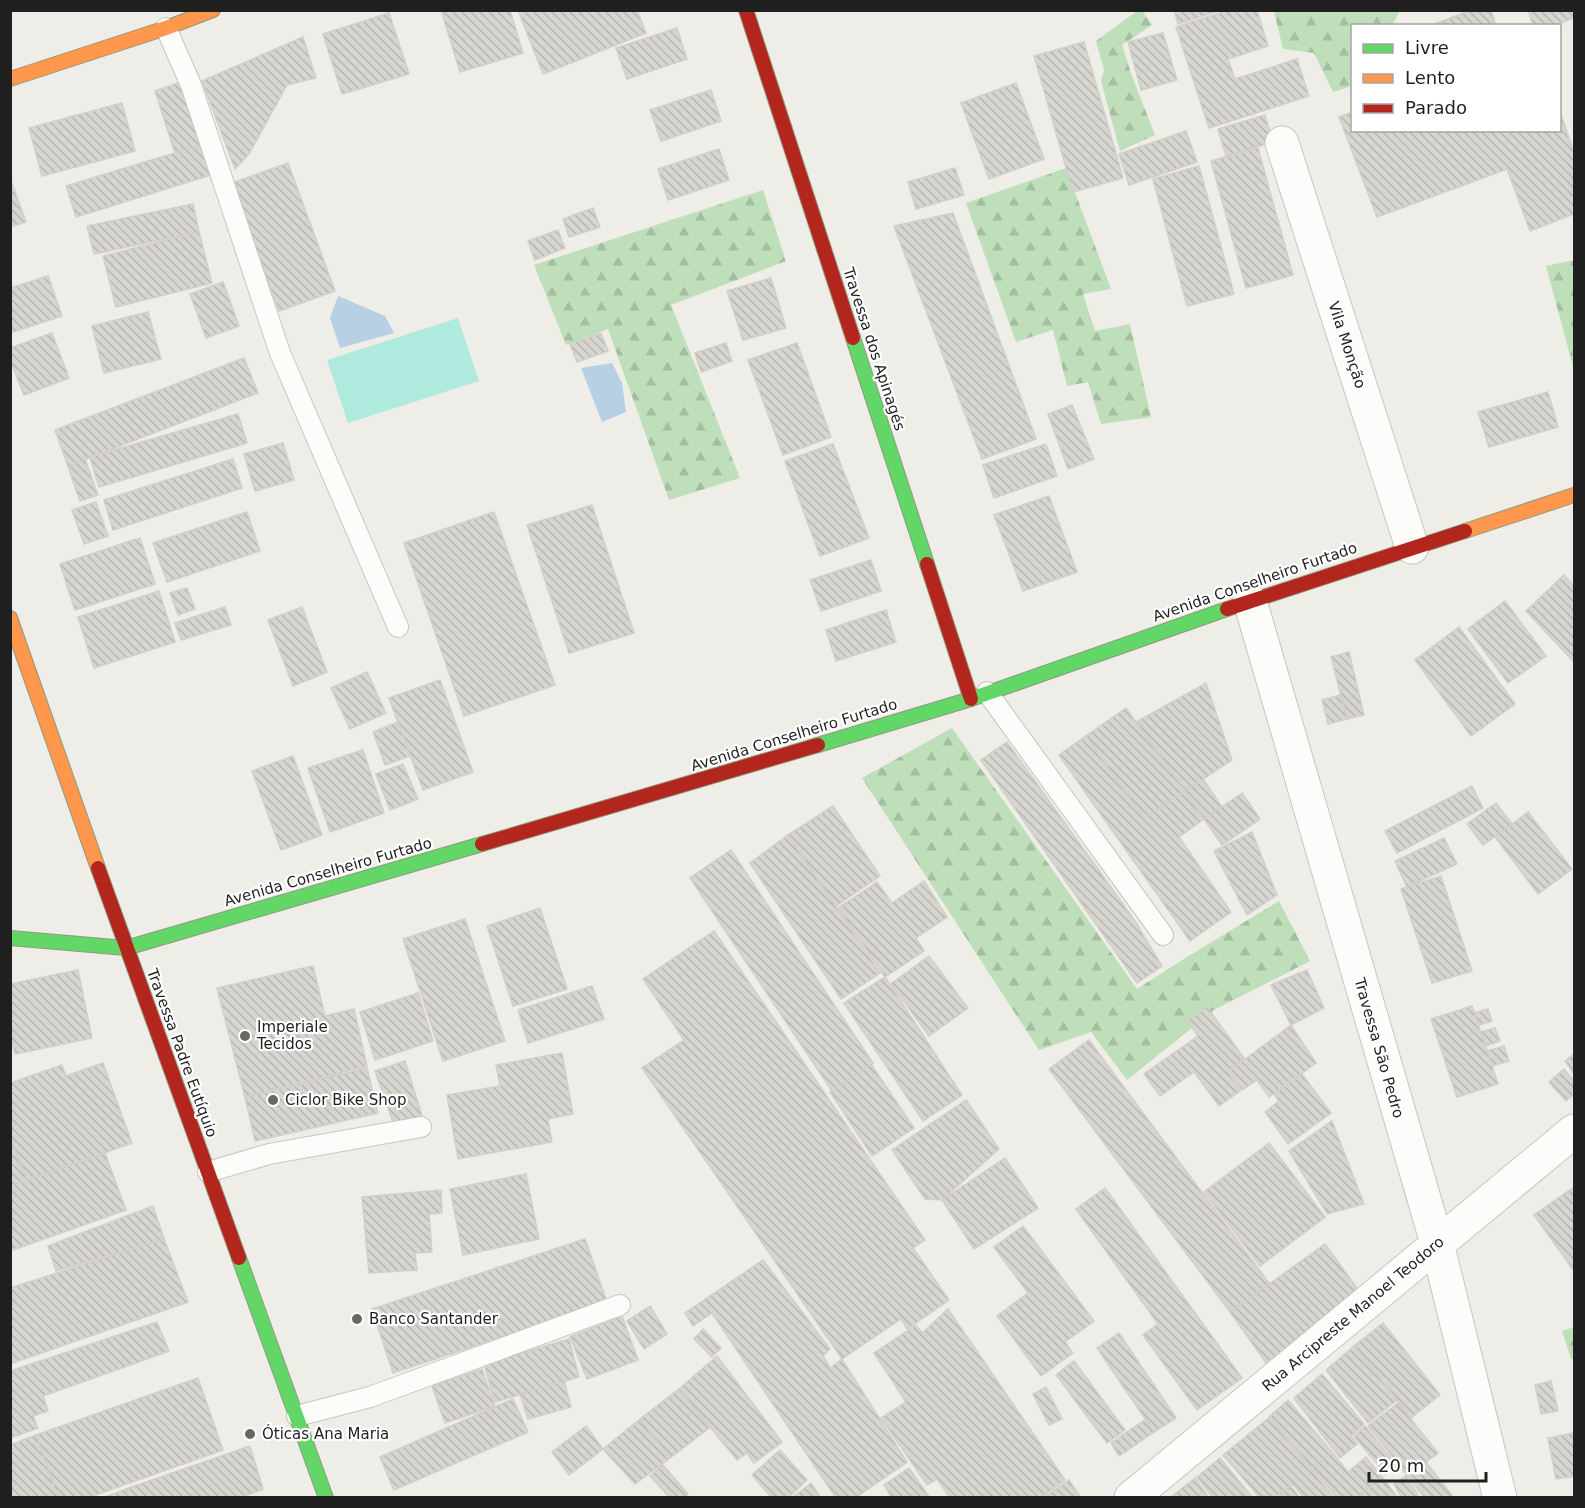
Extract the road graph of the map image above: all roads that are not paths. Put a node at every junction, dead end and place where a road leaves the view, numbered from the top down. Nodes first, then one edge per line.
1 (213, 10) edge
2 (747, 10) edge
3 (166, 28) junction
4 (10, 79) edge
5 (1282, 143) dead end
6 (1575, 495) edge
7 (1412, 547) junction
8 (1250, 601) junction
9 (10, 618) edge
10 (398, 627) dead end
11 (979, 695) junction
12 (1163, 934) dead end
13 (10, 938) edge
14 (126, 948) junction
15 (421, 1127) dead end
16 (1575, 1131) edge
17 (208, 1172) junction
18 (1437, 1244) junction
19 (620, 1305) dead end
20 (297, 1416) junction
21 (326, 1497) edge
22 (1131, 1497) edge
23 (1500, 1497) edge

1 - 3 main road
2 - 11 main road, Travessa dos Apinagés
3 - 4 main road
3 - 10 lane
5 - 7 street, Vila Monção
6 - 7 main road, Avenida Conselheiro Furtado
7 - 8 main road, Avenida Conselheiro Furtado
8 - 11 main road, Avenida Conselheiro Furtado
8 - 18 street, Travessa São Pedro
9 - 14 main road, Travessa Padre Eutíquio
11 - 12 lane
11 - 14 main road, Avenida Conselheiro Furtado
13 - 14 main road, Avenida Conselheiro Furtado
14 - 17 main road, Travessa Padre Eutíquio
15 - 17 lane
16 - 18 street, Rua Arcipreste Manoel Teodoro
17 - 20 main road, Travessa Padre Eutíquio
18 - 22 street, Rua Arcipreste Manoel Teodoro
18 - 23 street, Travessa São Pedro
19 - 20 lane
20 - 21 main road, Travessa Padre Eutíquio

